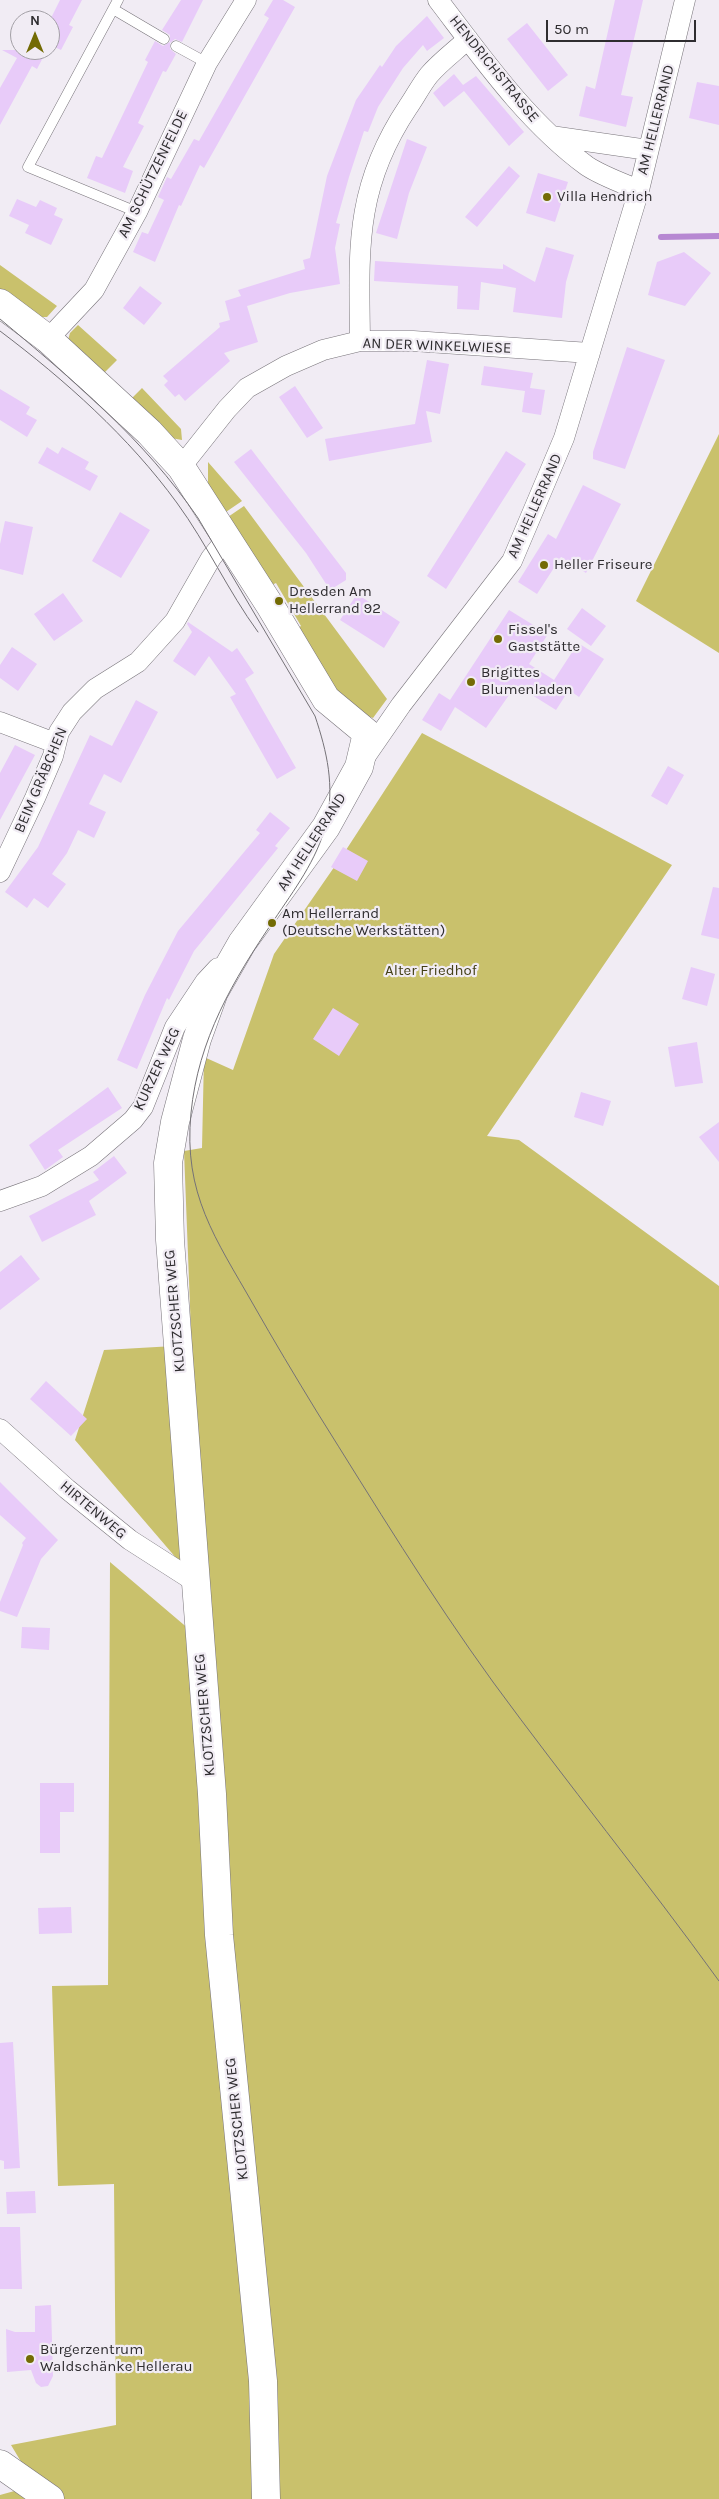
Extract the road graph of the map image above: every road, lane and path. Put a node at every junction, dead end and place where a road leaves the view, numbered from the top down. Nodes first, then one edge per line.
1 (246, 0) edge
2 (438, 0) edge
3 (685, 0) edge
4 (115, 5) edge
5 (164, 39) dead end
6 (468, 39) junction
7 (176, 46) dead end
8 (207, 64) junction
9 (550, 136) junction
10 (648, 150) junction
11 (639, 190) junction
12 (137, 212) junction
13 (0, 303) edge
14 (48, 339) junction
15 (360, 341) junction
16 (590, 353) junction
17 (181, 467) junction
18 (227, 538) junction
19 (0, 722) edge
20 (55, 743) junction
21 (359, 767) junction
22 (0, 872) edge
23 (242, 943) junction
24 (0, 1201) edge
25 (0, 1429) edge
26 (194, 1581) junction
27 (0, 2464) edge
28 (50, 2499) edge
29 (266, 2499) edge

1 - 8 street, AM SCHÜTZENFELDE
2 - 6 street, HENDRICHSTRASSE
3 - 10 street, AM HELLERRAND
4 - 5 lane
4 - 12 lane
6 - 9 street, HENDRICHSTRASSE
6 - 15 street
7 - 8 lane
8 - 12 street, AM SCHÜTZENFELDE
9 - 10 street, HENDRICHSTRASSE
9 - 11 street, HENDRICHSTRASSE
10 - 11 street, AM HELLERRAND
11 - 16 street, AM HELLERRAND
12 - 14 street, AM SCHÜTZENFELDE
13 - 14 street
14 - 17 street
15 - 16 street, AN DER WINKELWIESE
15 - 17 street, AN DER WINKELWIESE
16 - 21 street, AM HELLERRAND
17 - 18 street
18 - 20 street, BEIM GRÄBCHEN
18 - 21 street
19 - 20 street
20 - 22 street, BEIM GRÄBCHEN
21 - 23 street, AM HELLERRAND
23 - 24 street, KURZER WEG
23 - 26 street, KLOTZSCHER WEG
25 - 26 street, HIRTENWEG
26 - 29 street, KLOTZSCHER WEG
27 - 28 street

